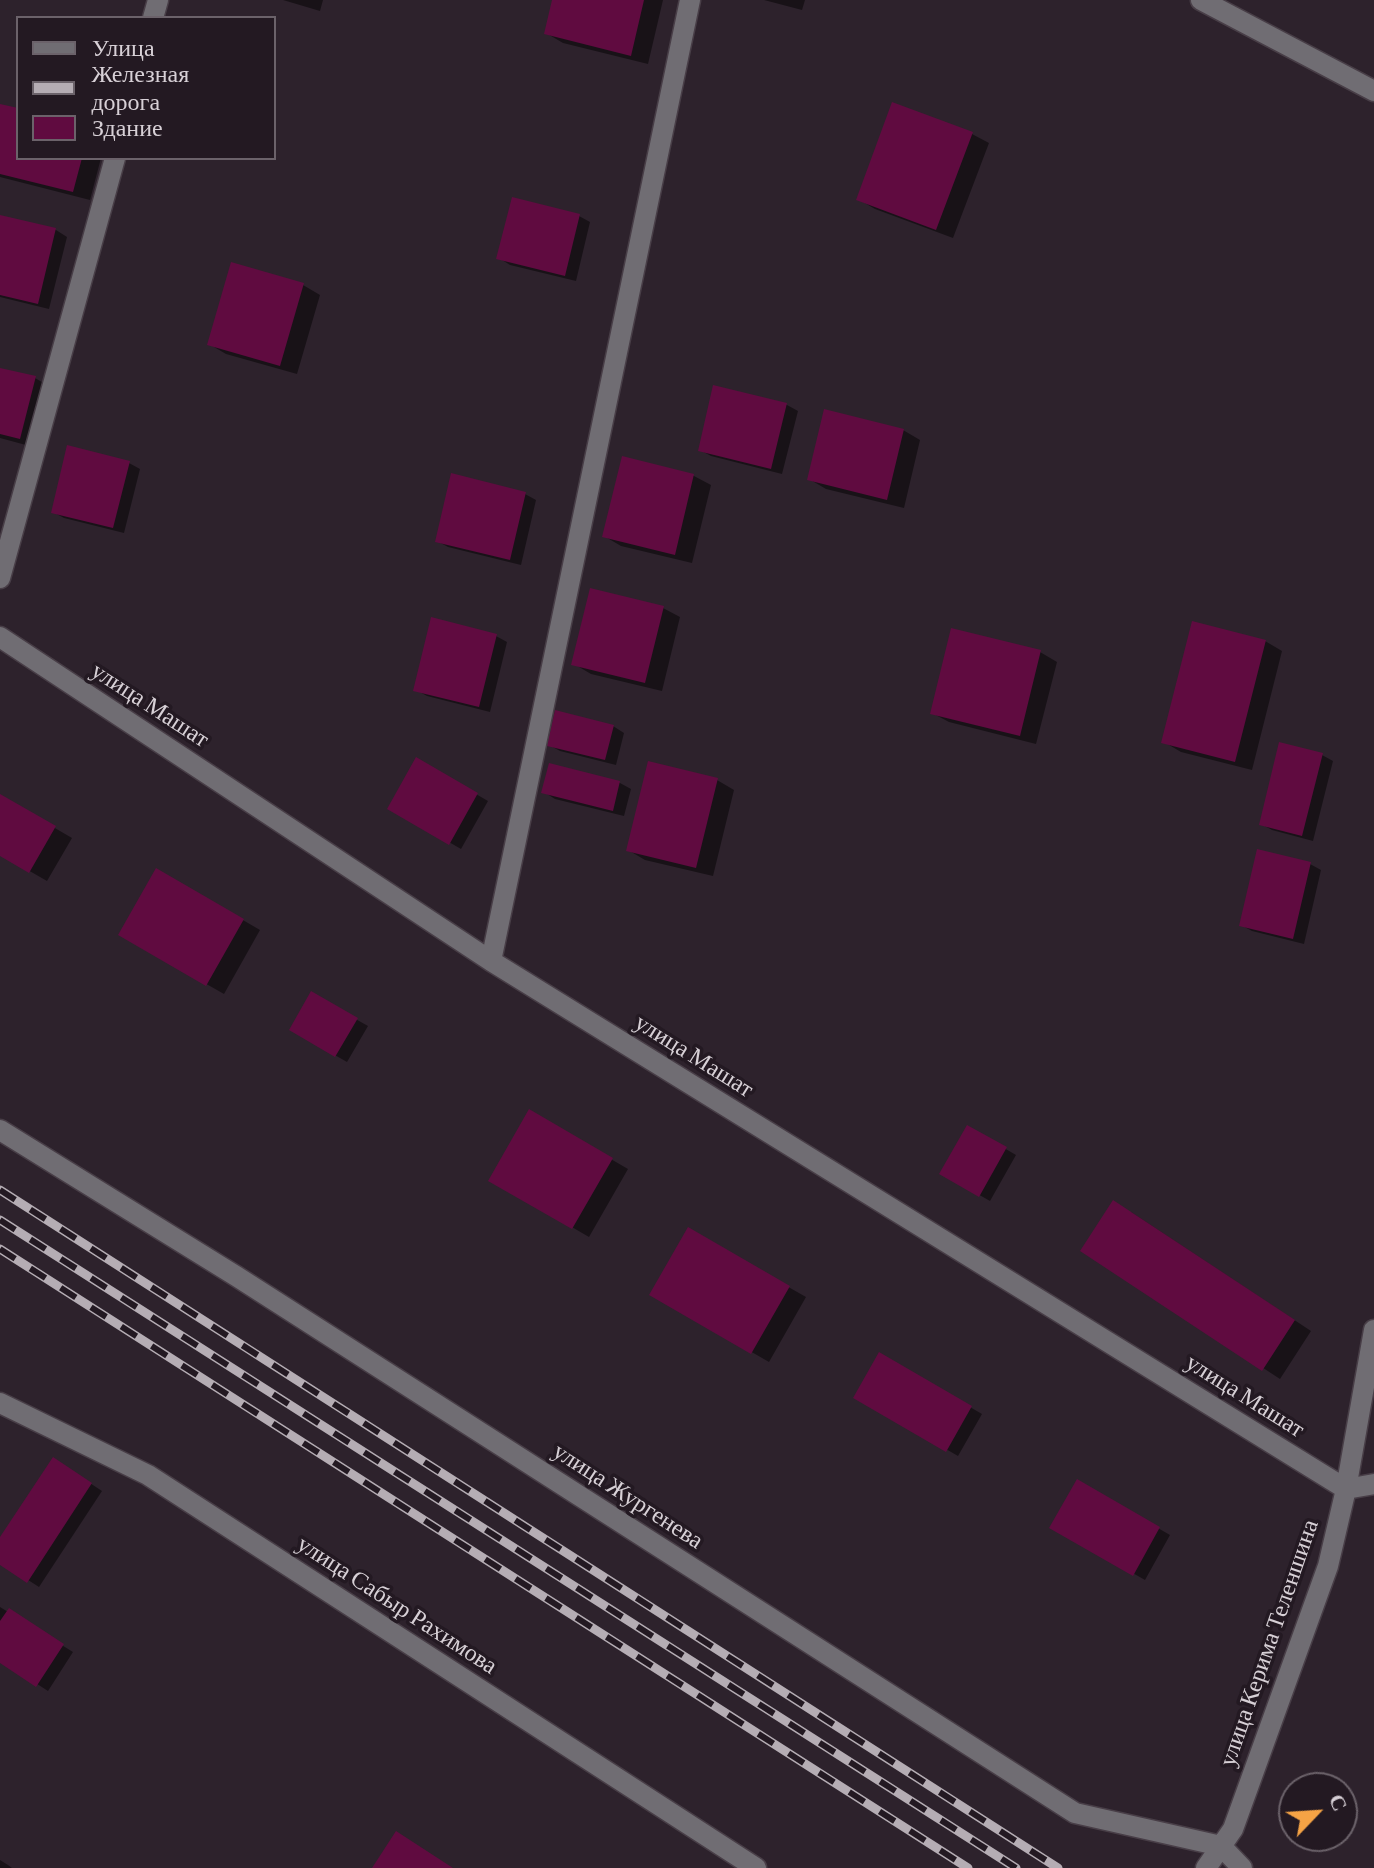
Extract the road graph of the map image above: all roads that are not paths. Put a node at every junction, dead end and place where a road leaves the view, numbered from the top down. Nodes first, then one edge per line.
1 (690, 0) edge
2 (1201, 0) edge
3 (1374, 91) edge
4 (114, 160) edge
5 (0, 578) edge
6 (0, 637) edge
7 (491, 961) junction
8 (0, 1130) edge
9 (1374, 1330) edge
10 (0, 1403) edge
11 (1374, 1484) edge
12 (1346, 1489) junction
13 (1221, 1846) junction
14 (756, 1868) edge
15 (1206, 1868) edge
16 (1242, 1868) edge

1 - 7 street
2 - 3 street
4 - 5 street
6 - 7 street, улица Машат
7 - 12 street, улица Машат
8 - 13 street, улица Жургенева
9 - 12 street, улица Керима Теленшина
10 - 14 street, улица Сабыр Рахимова
11 - 12 street
12 - 13 street, улица Керима Теленшина
13 - 15 street, улица Керима Теленшина
13 - 16 street

